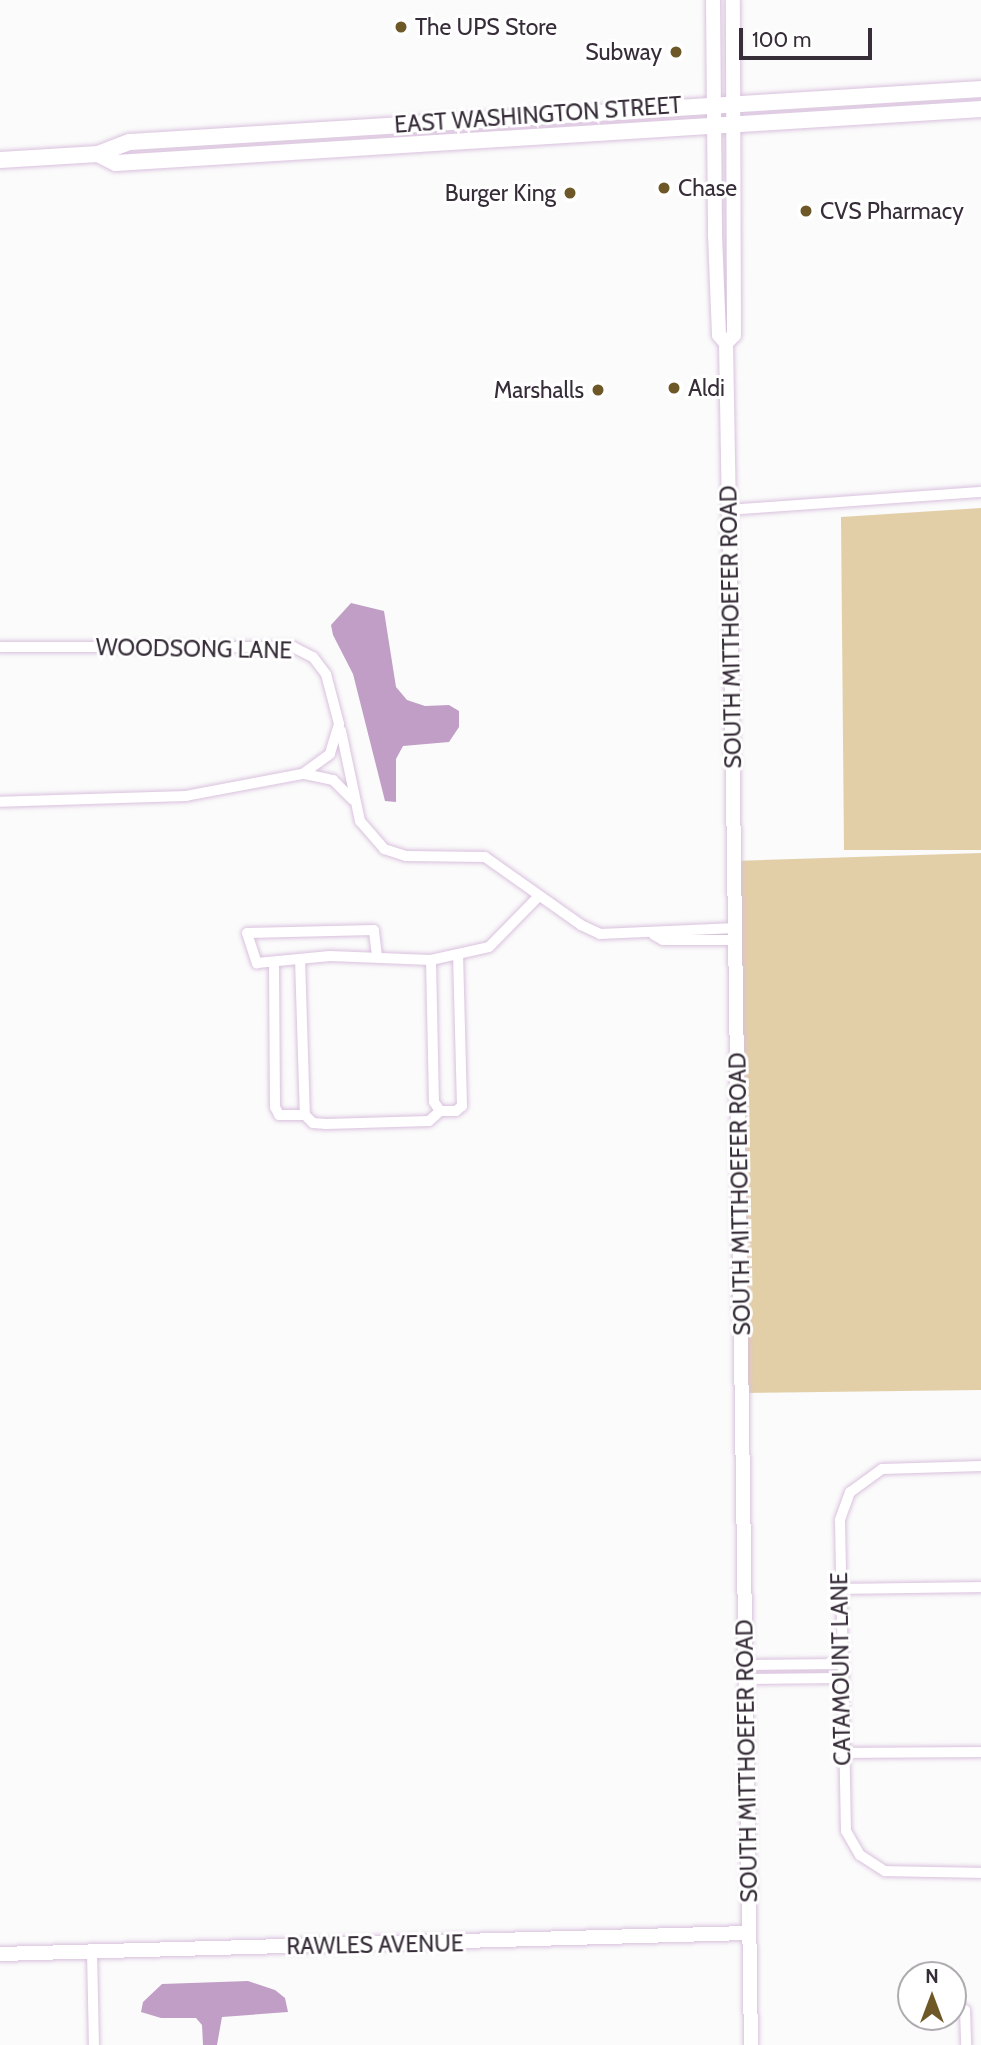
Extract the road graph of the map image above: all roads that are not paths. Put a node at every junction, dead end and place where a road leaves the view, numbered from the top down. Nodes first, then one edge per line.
1 (713, 0) edge
2 (733, 0) edge
3 (981, 89) edge
4 (733, 102) junction
5 (981, 109) edge
6 (719, 120) junction
7 (98, 154) junction
8 (0, 160) edge
9 (726, 343) junction
10 (981, 492) edge
11 (729, 510) junction
12 (0, 647) edge
13 (339, 724) junction
14 (302, 774) junction
15 (0, 802) edge
16 (357, 808) junction
17 (539, 896) junction
18 (736, 934) junction
19 (377, 956) junction
20 (458, 957) junction
21 (300, 959) junction
22 (430, 960) junction
23 (274, 964) junction
24 (440, 1111) junction
25 (305, 1115) junction
26 (981, 1466) edge
27 (981, 1587) edge
28 (841, 1589) junction
29 (842, 1664) junction
30 (746, 1672) junction
31 (842, 1678) junction
32 (981, 1752) edge
33 (842, 1753) junction
34 (981, 1873) edge
35 (749, 1933) junction
36 (92, 1951) junction
37 (0, 1954) edge
38 (94, 2045) edge
39 (751, 2045) edge

1 - 6 main road
2 - 4 main road
3 - 4 main road, EAST WASHINGTON STREET
4 - 6 main road, EAST WASHINGTON STREET
4 - 6 main road
5 - 6 main road, EAST WASHINGTON STREET
6 - 7 main road, EAST WASHINGTON STREET
6 - 7 main road, EAST WASHINGTON STREET
6 - 9 main road, SOUTH MITTHOEFER ROAD
6 - 9 main road, SOUTH MITTHOEFER ROAD
7 - 8 main road, EAST WASHINGTON STREET
9 - 11 main road, SOUTH MITTHOEFER ROAD
10 - 11 street
11 - 18 main road, SOUTH MITTHOEFER ROAD
12 - 13 street, WOODSONG LANE
13 - 14 street
13 - 16 street, WOODSONG LANE
14 - 15 street
14 - 16 street
16 - 17 street
17 - 18 street
17 - 20 street
18 - 30 main road, SOUTH MITTHOEFER ROAD
19 - 21 street
19 - 22 street
19 - 23 street
20 - 22 street
20 - 24 street
21 - 23 street
21 - 25 street
22 - 24 street
23 - 25 street
24 - 25 street
26 - 28 street, CATAMOUNT LANE
27 - 28 street
28 - 29 street, CATAMOUNT LANE
29 - 30 street
29 - 31 street, CATAMOUNT LANE
30 - 31 street
30 - 35 main road, SOUTH MITTHOEFER ROAD
31 - 33 street, CATAMOUNT LANE
32 - 33 street
33 - 34 street, CATAMOUNT LANE
35 - 36 main road, RAWLES AVENUE
35 - 39 main road, SOUTH MITTHOEFER ROAD
36 - 37 main road, RAWLES AVENUE
36 - 38 street

